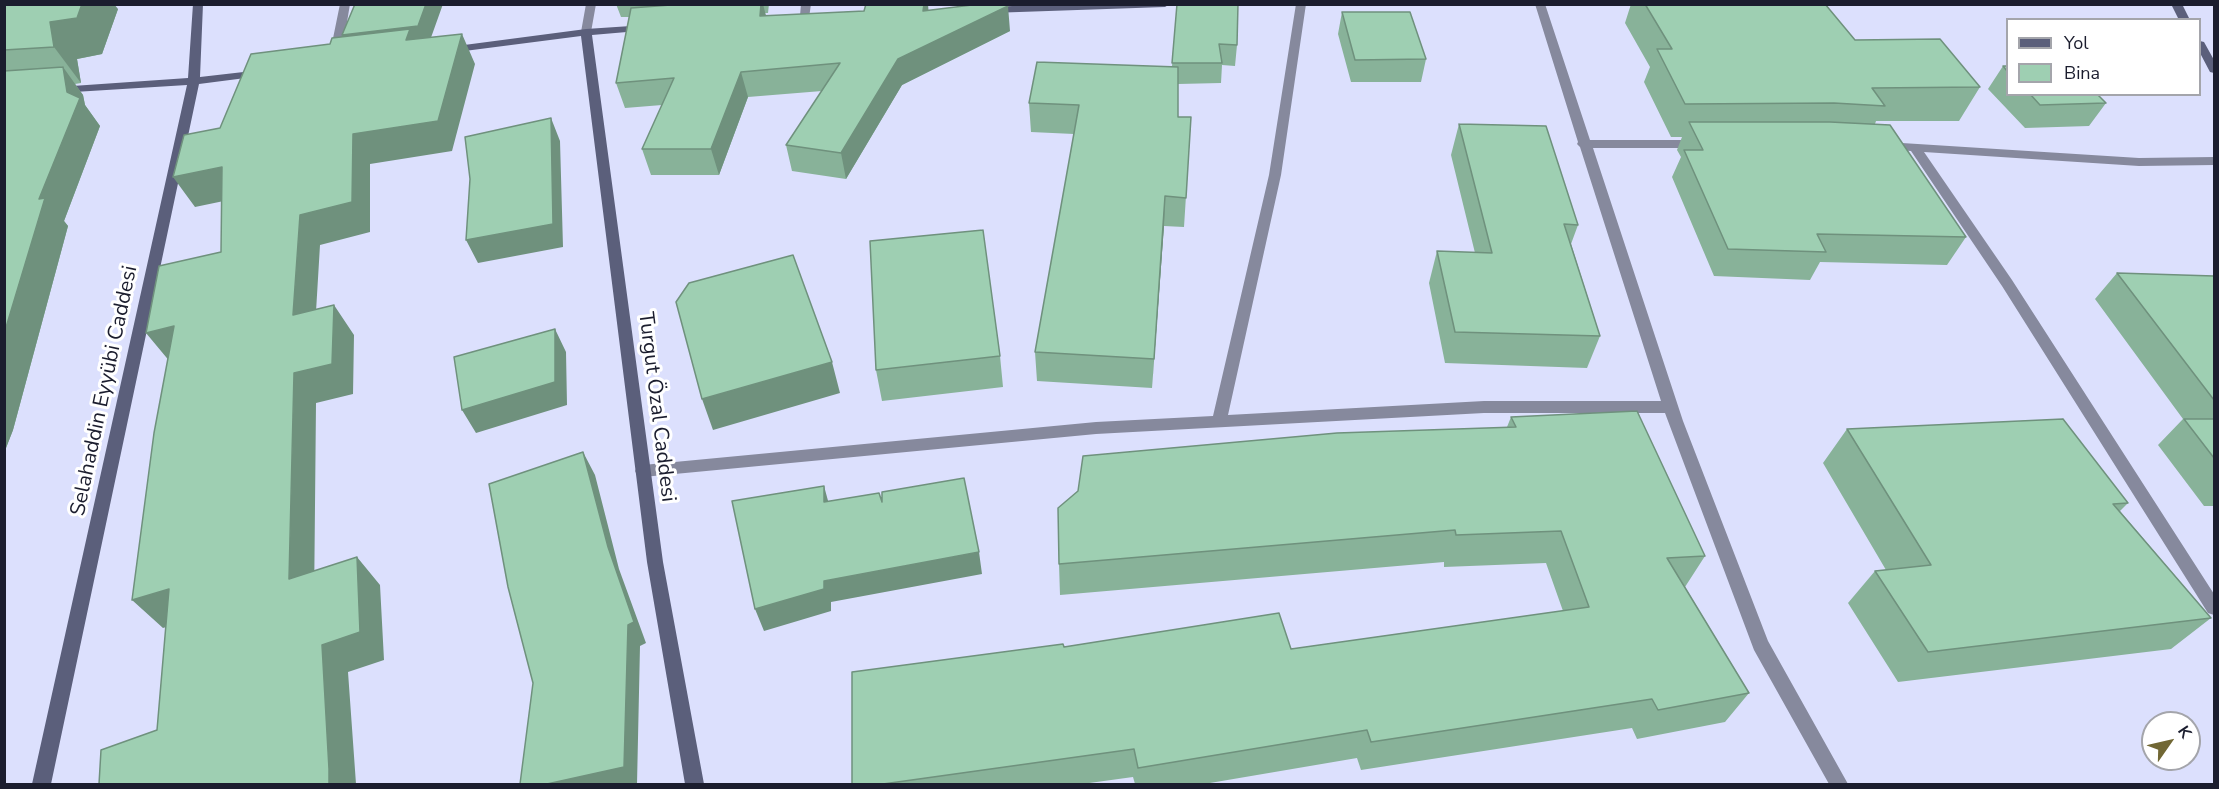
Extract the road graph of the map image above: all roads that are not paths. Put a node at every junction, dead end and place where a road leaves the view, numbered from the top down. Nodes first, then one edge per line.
1 (198, 4) edge
2 (345, 4) edge
3 (591, 4) edge
4 (1165, 4) edge
5 (1301, 4) edge
6 (1540, 4) edge
7 (2176, 4) edge
8 (1104, 6) edge
9 (972, 11) edge
10 (2184, 18) edge
11 (656, 27) edge
12 (586, 32) junction
13 (2201, 47) edge
14 (436, 52) edge
15 (334, 64) edge
16 (2214, 70) edge
17 (276, 71) edge
18 (194, 81) junction
19 (42, 91) edge
20 (1583, 144) junction
21 (1711, 144) edge
22 (1870, 146) edge
23 (1914, 147) junction
24 (2214, 161) edge
25 (1670, 407) junction
26 (1219, 422) junction
27 (643, 471) junction
28 (2214, 608) edge
29 (40, 784) edge
30 (695, 784) edge
31 (1839, 784) edge

1 - 18 street, Selahaddin Eyyübi Caddesi
2 - 15 street
3 - 12 street
4 - 8 street
5 - 26 street
6 - 20 street
7 - 10 street
8 - 9 street
11 - 12 street
12 - 14 street
12 - 27 street, Turgut Özal Caddesi
13 - 16 street
17 - 18 street
18 - 19 street
18 - 29 street, Selahaddin Eyyübi Caddesi
20 - 21 street
20 - 25 street
22 - 23 street
23 - 24 street
23 - 28 street
25 - 26 street
25 - 31 street
26 - 27 street
27 - 30 street, Turgut Özal Caddesi

